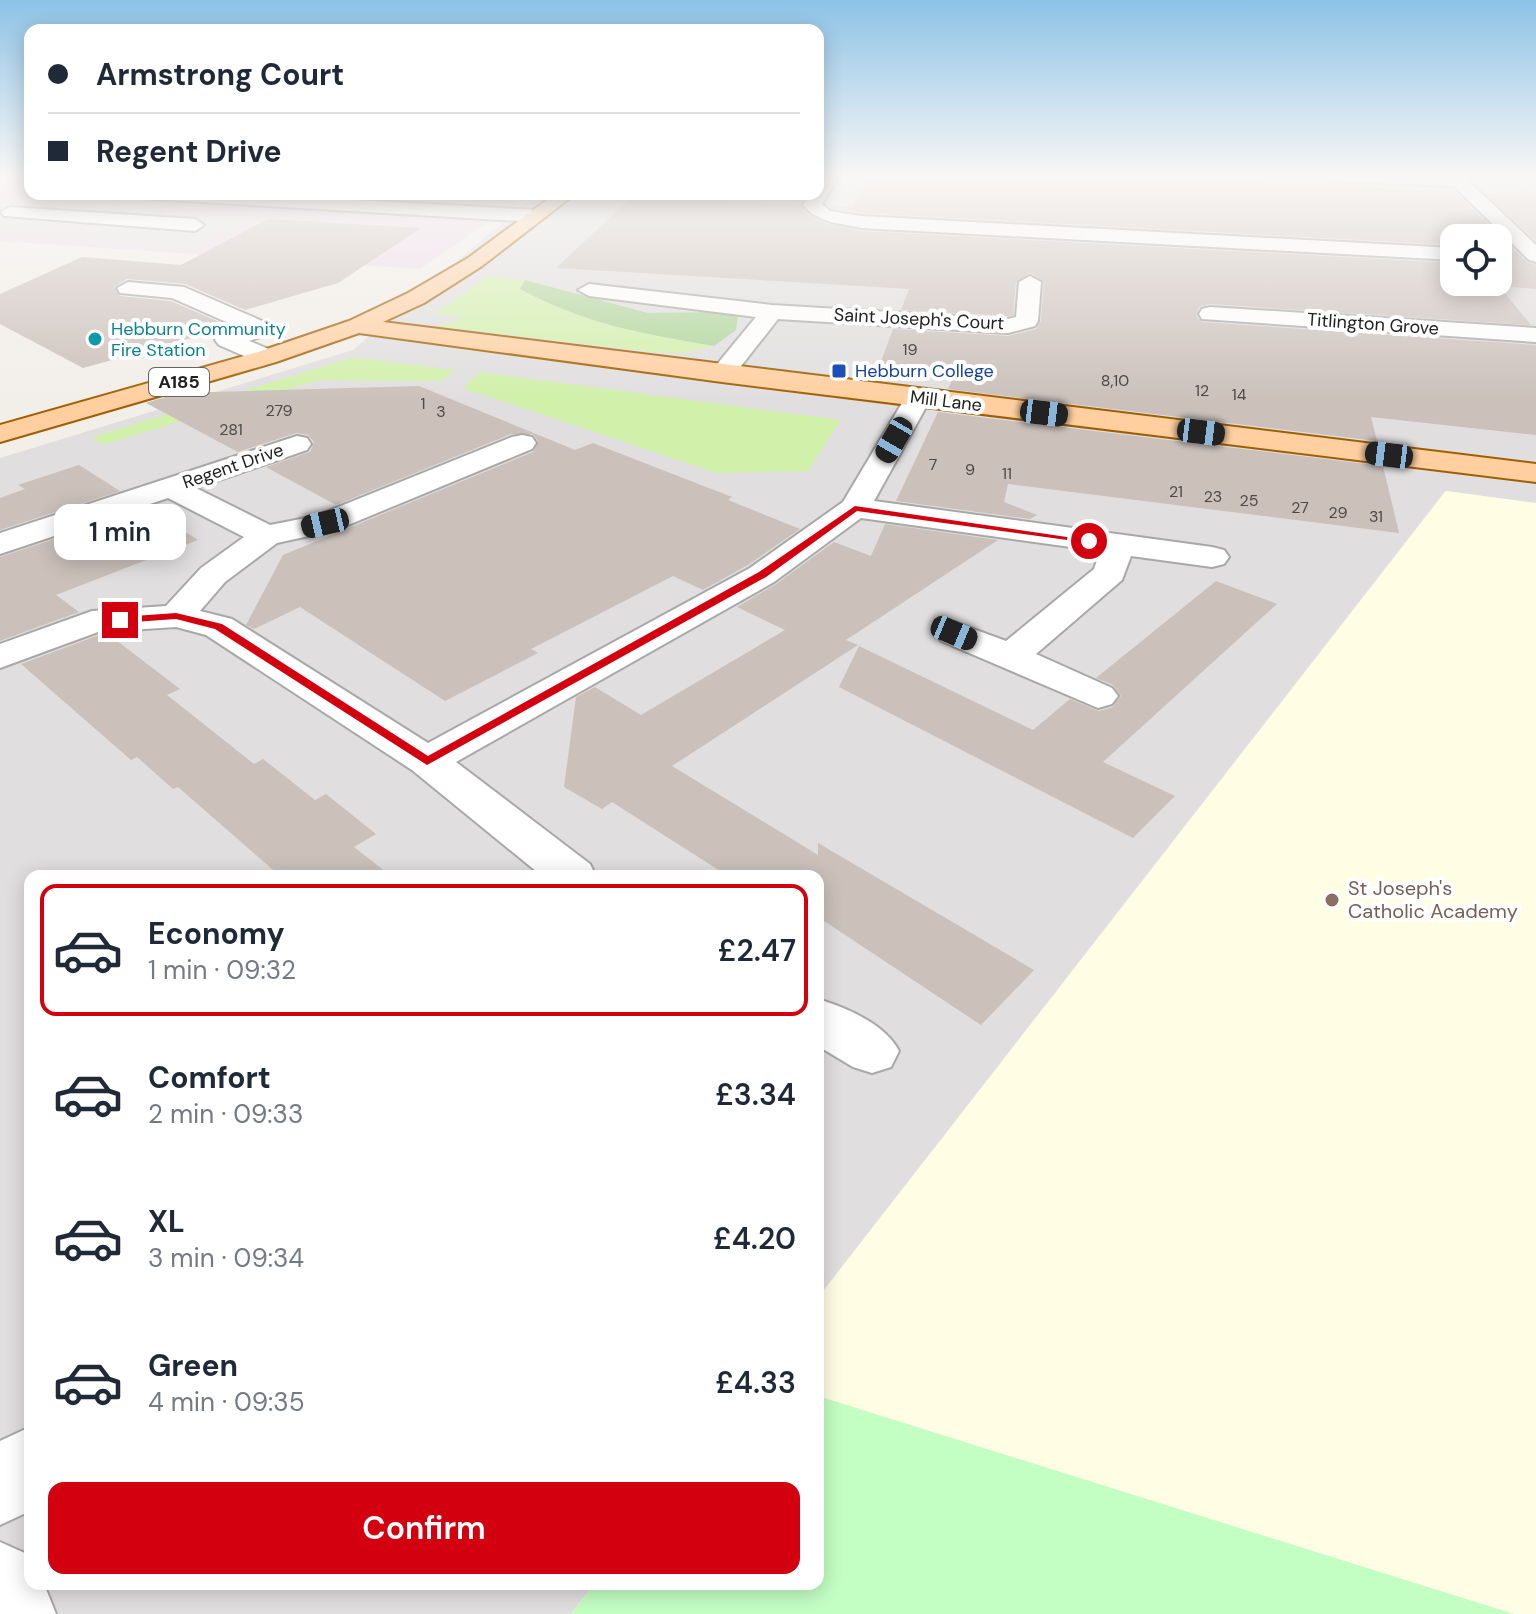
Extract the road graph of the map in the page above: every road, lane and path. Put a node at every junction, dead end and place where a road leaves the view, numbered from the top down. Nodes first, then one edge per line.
1 (489, 251) edge
2 (1404, 251) edge
3 (1440, 253) edge
4 (1512, 257) edge
5 (1536, 257) edge
6 (1030, 282) dead end
7 (128, 288) dead end
8 (589, 290) dead end
9 (772, 312) junction
10 (1210, 314) dead end
11 (357, 326) junction
12 (1536, 335) edge
13 (267, 357) junction
14 (722, 374) junction
15 (918, 398) junction
16 (0, 434) edge
17 (522, 443) dead end
18 (297, 444) dead end
19 (1536, 473) edge
20 (170, 487) junction
21 (855, 508) junction
22 (266, 536) junction
23 (0, 544) edge
24 (1118, 545) junction
25 (1212, 557) dead end
26 (176, 616) junction
27 (954, 633) dead end
28 (1010, 656) junction
29 (0, 657) edge
30 (1098, 696) dead end
31 (427, 761) junction
32 (565, 870) edge
33 (824, 1023) edge
34 (872, 1051) dead end
35 (24, 1468) edge
36 (0, 1488) edge
37 (0, 1581) edge
38 (17, 1614) edge

1 - 11 main road, A185
2 - 3 street
4 - 5 street
6 - 9 street, Saint Joseph's Court
7 - 13 street
8 - 9 street, Saint Joseph's Court
9 - 14 street
10 - 12 street, Titlington Grove
11 - 13 main road, A185
11 - 14 main road, Mill Lane
13 - 16 main road, A185
14 - 15 main road, Mill Lane
15 - 19 main road, Mill Lane
15 - 21 street
17 - 22 street
18 - 20 street, Regent Drive
20 - 22 street, Regent Drive
20 - 23 street, Regent Drive
21 - 24 street
21 - 31 street
22 - 26 street
24 - 25 street
24 - 28 street
26 - 29 street
26 - 31 street
27 - 28 street
28 - 30 street
31 - 32 street
33 - 34 street
35 - 36 street
37 - 38 street

